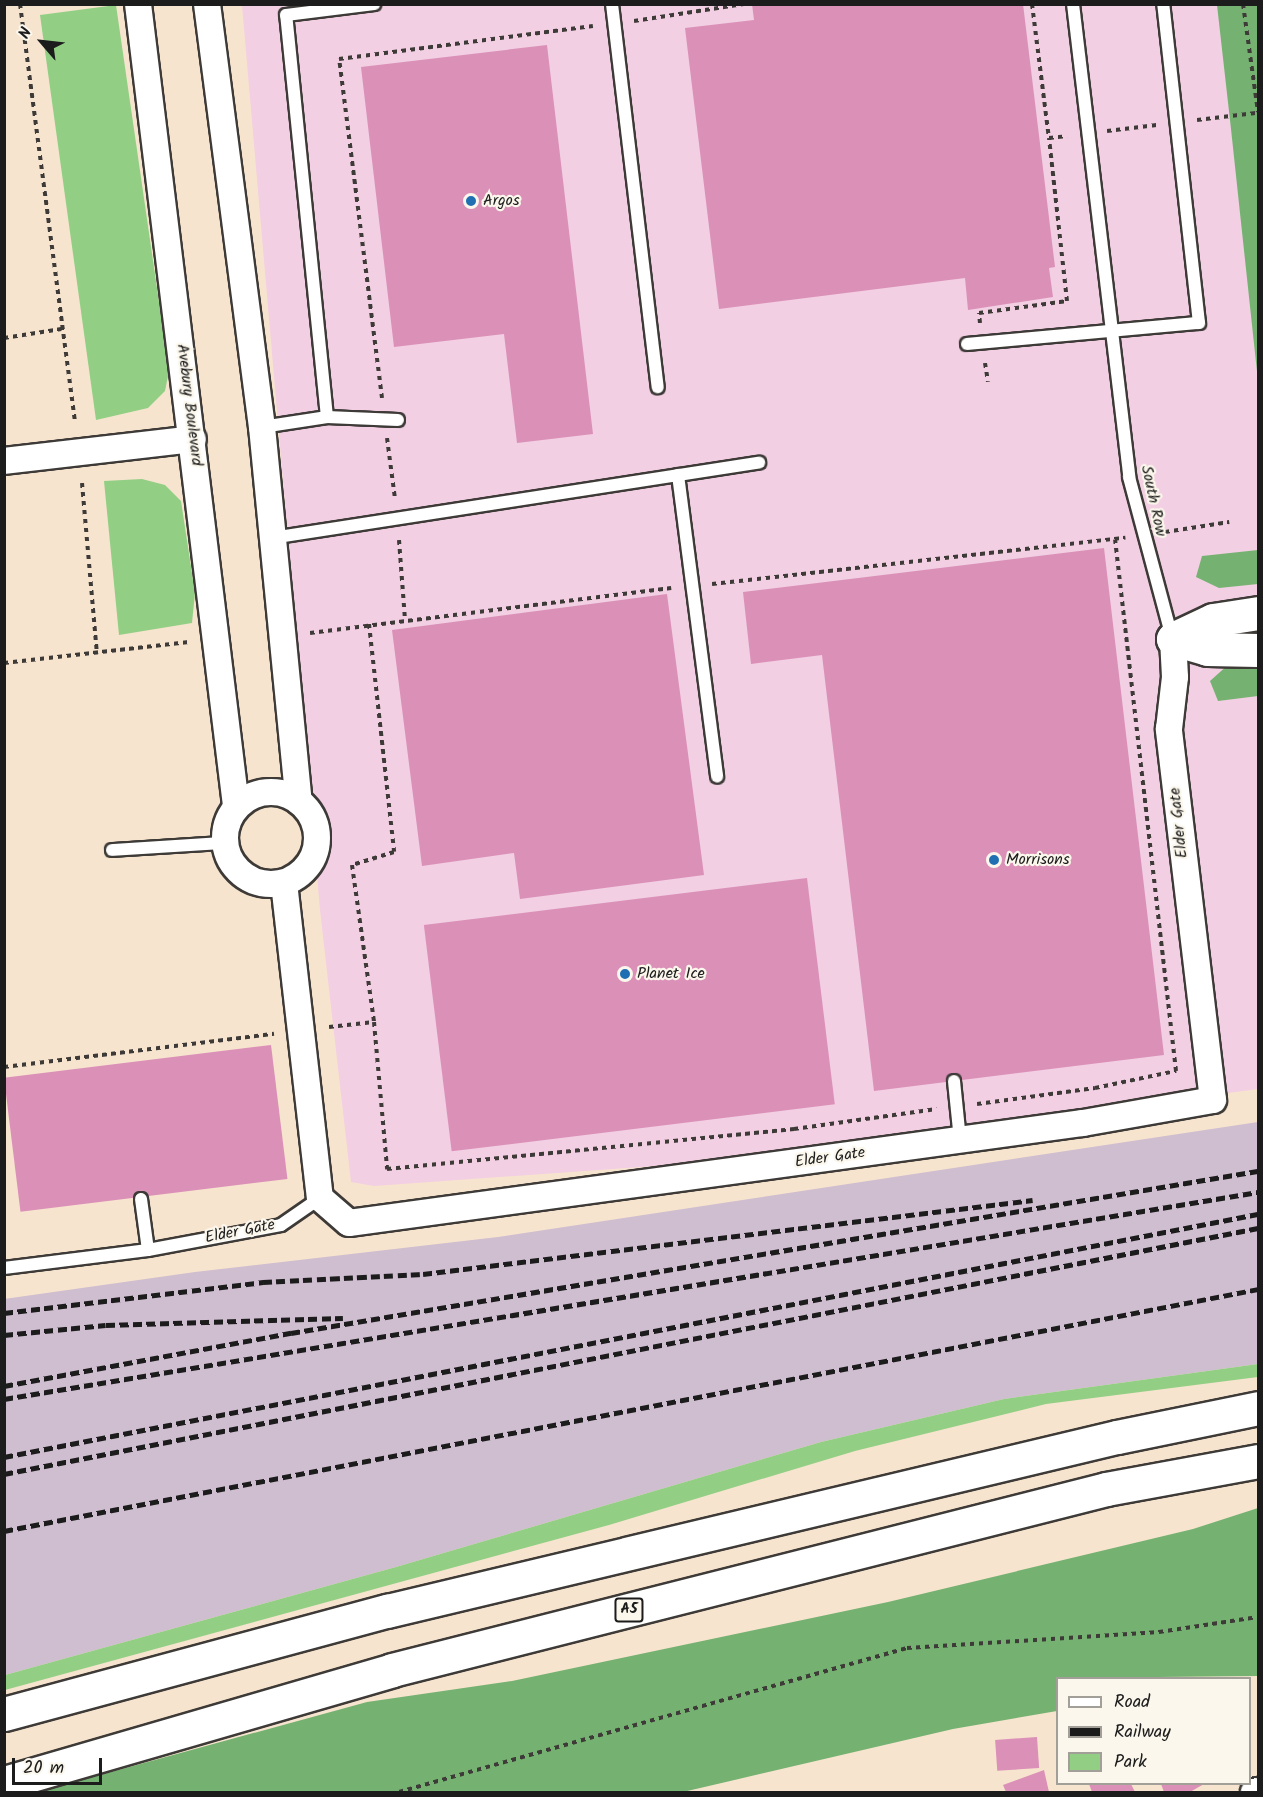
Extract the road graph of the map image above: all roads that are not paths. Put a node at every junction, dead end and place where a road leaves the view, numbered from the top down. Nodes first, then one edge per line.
1 (207, 4) edge
2 (612, 4) edge
3 (1073, 4) edge
4 (1163, 4) edge
5 (372, 5) edge
6 (139, 13) edge
7 (1114, 331) junction
8 (967, 344) dead end
9 (658, 387) dead end
10 (327, 417) junction
11 (392, 421) road end
12 (262, 427) junction
13 (193, 439) junction
14 (4, 461) edge
15 (759, 463) dead end
16 (678, 475) junction
17 (272, 537) junction
18 (1258, 614) edge
19 (1173, 639) junction
20 (1258, 650) edge
21 (717, 776) dead end
22 (299, 801) junction
23 (236, 806) junction
24 (224, 843) junction
25 (112, 850) dead end
26 (284, 883) junction
27 (954, 1081) dead end
28 (960, 1140) junction
29 (320, 1198) junction
30 (141, 1199) dead end
31 (148, 1250) junction
32 (4, 1268) edge
33 (1258, 1408) edge
34 (1258, 1461) edge
35 (4, 1714) edge
36 (4, 1783) edge
37 (1258, 1791) edge
38 (1254, 1792) edge

1 - 12 street
2 - 9 lane
3 - 7 lane, South Row
4 - 7 lane
5 - 10 lane
6 - 13 street, Avebury Boulevard
7 - 8 lane
7 - 19 lane, South Row
10 - 11 lane
10 - 12 lane
12 - 17 street
13 - 14 street
13 - 23 street, Avebury Boulevard
15 - 16 lane
16 - 17 lane
16 - 21 lane
17 - 22 street
18 - 19 main road
19 - 20 main road
19 - 28 street, Elder Gate
22 - 23 street
22 - 26 street
23 - 24 street
24 - 25 lane
24 - 26 street
26 - 29 street
27 - 28 lane
28 - 29 street, Elder Gate
29 - 31 lane, Elder Gate
30 - 31 lane
31 - 32 lane, Elder Gate
33 - 35 main road
34 - 36 main road, A5
37 - 38 street

